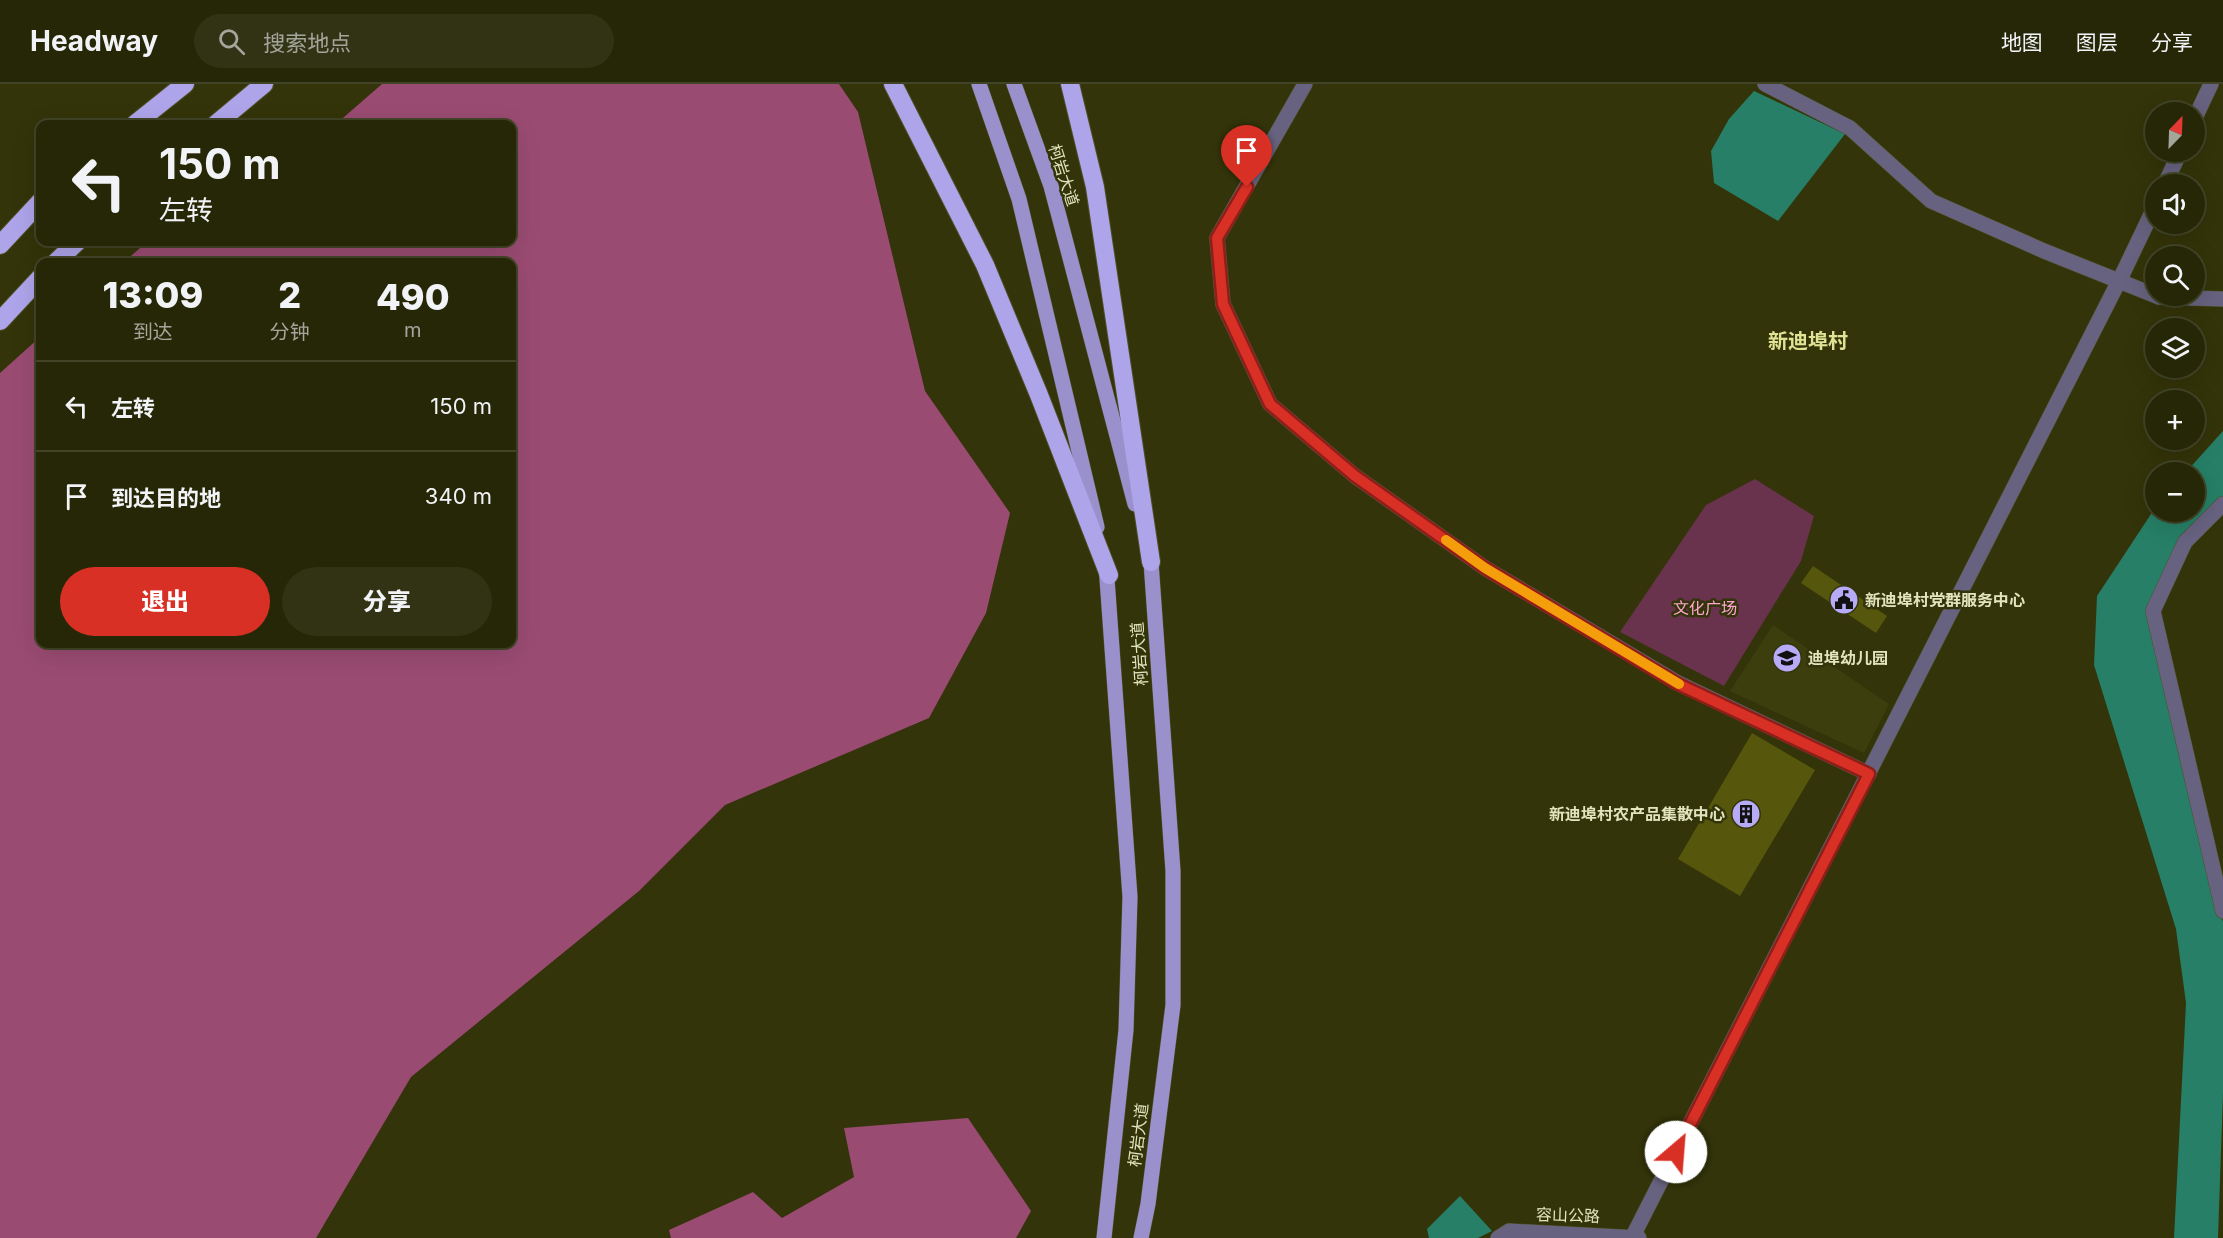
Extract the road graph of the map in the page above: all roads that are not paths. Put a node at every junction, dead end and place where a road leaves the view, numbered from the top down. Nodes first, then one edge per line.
1 (184, 84) edge
2 (264, 84) edge
3 (893, 84) edge
4 (979, 84) edge
5 (1014, 84) edge
6 (1070, 84) edge
7 (1305, 84) edge
8 (1765, 84) edge
9 (2211, 84) edge
10 (2202, 102) edge
11 (140, 120) edge
12 (221, 120) edge
13 (36, 205) edge
14 (36, 207) edge
15 (0, 225) edge
16 (2145, 227) edge
17 (0, 245) edge
18 (73, 246) edge
19 (60, 258) edge
20 (2119, 281) junction
21 (36, 282) edge
22 (2223, 299) edge
23 (0, 321) edge
24 (2223, 504) edge
25 (1151, 562) junction
26 (1109, 576) junction
27 (1869, 774) junction
28 (2223, 911) edge
29 (1636, 1237) edge
30 (1104, 1238) edge
31 (1141, 1238) edge
32 (1498, 1238) edge

1 - 11 highway
2 - 12 highway
3 - 26 highway
4 - 26 main road, 柯岩大道
5 - 25 main road, 柯岩大道
6 - 25 highway
7 - 27 street
8 - 20 street
9 - 10 street
13 - 15 highway
14 - 17 highway
16 - 20 street
18 - 19 highway
20 - 22 street
20 - 27 street
21 - 23 highway
24 - 28 street
25 - 31 main road, 柯岩大道
26 - 30 main road, 柯岩大道
27 - 29 street
29 - 32 street, 容山公路

